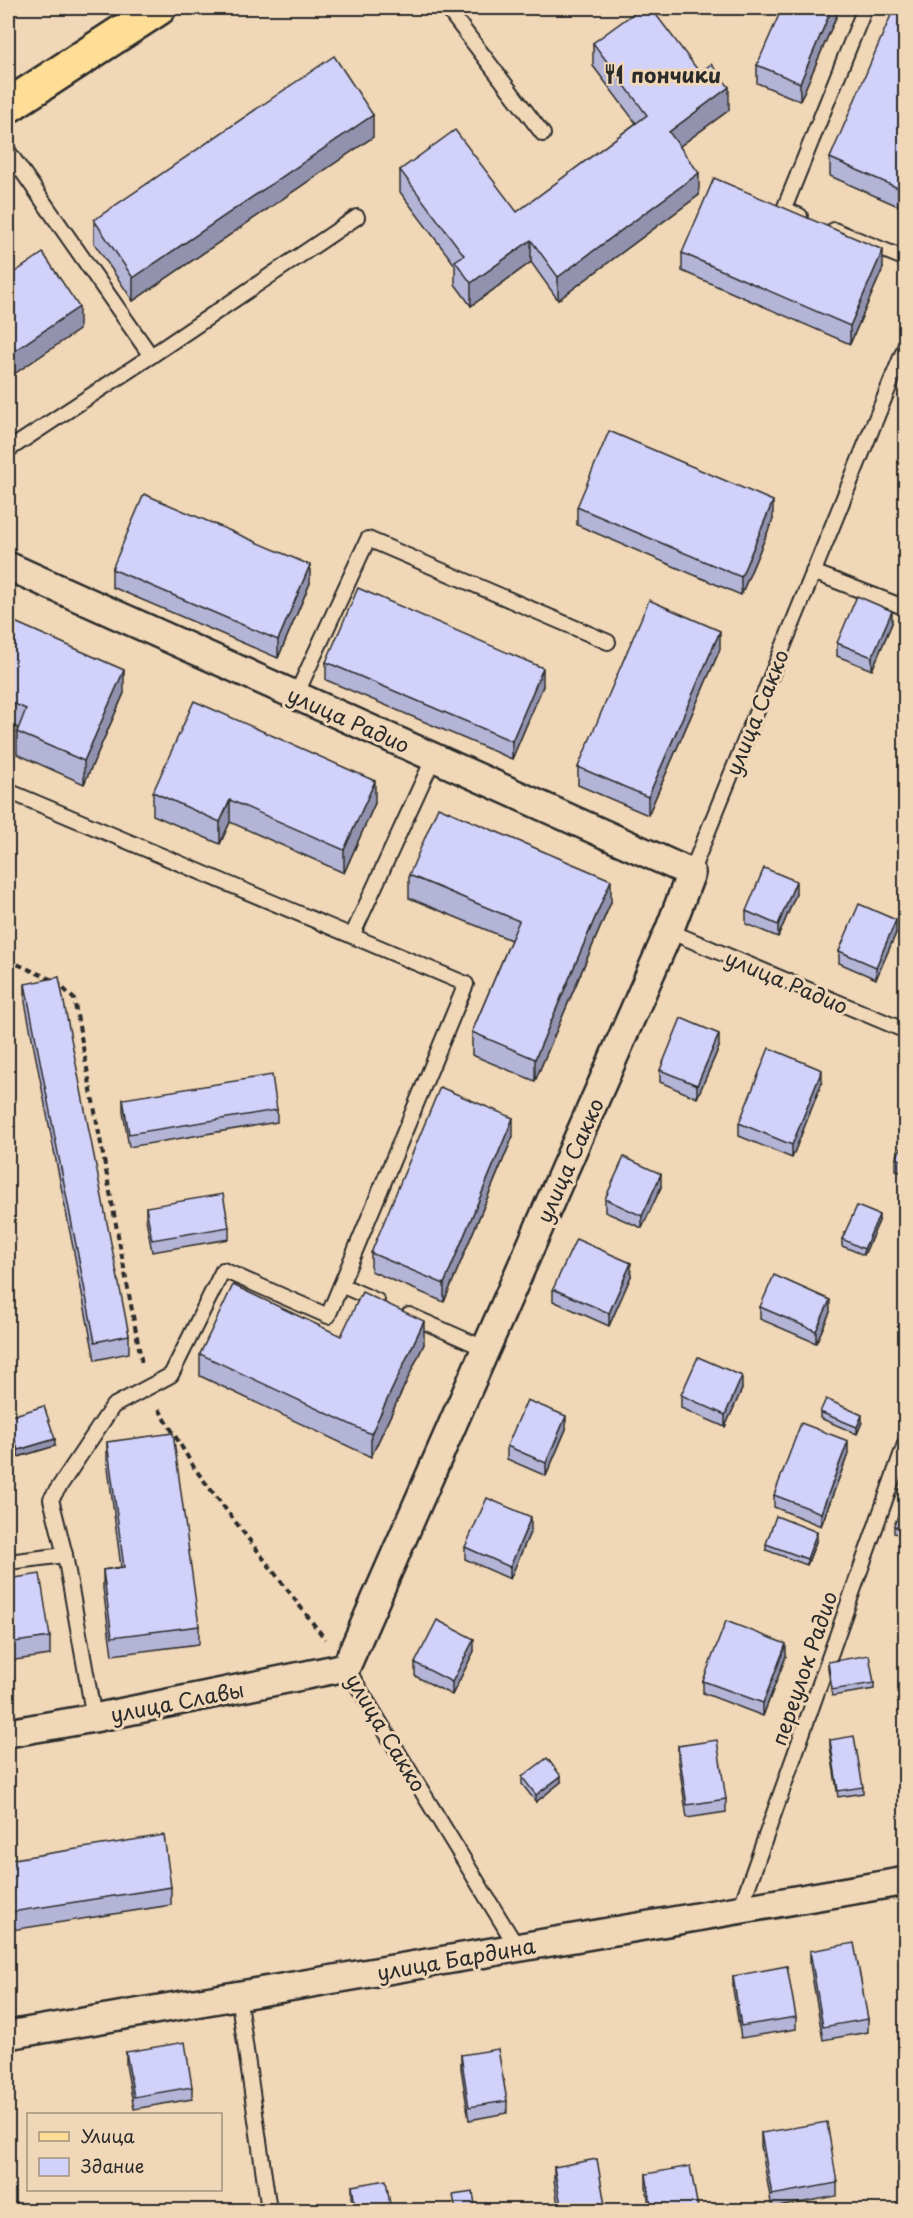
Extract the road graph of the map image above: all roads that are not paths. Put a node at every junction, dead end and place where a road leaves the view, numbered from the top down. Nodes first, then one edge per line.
1 (159, 8) edge
2 (447, 8) edge
3 (865, 8) edge
4 (8, 106) edge
5 (543, 134) dead end
6 (8, 151) edge
7 (357, 217) dead end
8 (906, 259) edge
9 (906, 345) edge
10 (151, 356) junction
11 (8, 450) edge
12 (8, 566) edge
13 (813, 572) junction
14 (906, 608) edge
15 (608, 642) dead end
16 (296, 695) junction
17 (434, 757) junction
18 (8, 791) edge
19 (691, 873) junction
20 (669, 930) junction
21 (352, 936) junction
22 (906, 1031) edge
23 (341, 1285) junction
24 (486, 1349) junction
25 (906, 1441) edge
26 (65, 1555) junction
27 (8, 1562) edge
28 (346, 1667) junction
29 (94, 1718) junction
30 (8, 1733) edge
31 (906, 1881) edge
32 (740, 1909) junction
33 (517, 1947) junction
34 (238, 1995) junction
35 (8, 2035) edge
36 (269, 2211) edge

1 - 4 main road
2 - 5 lane
3 - 8 lane
6 - 10 lane
7 - 10 lane
9 - 13 lane, улица Сакко
10 - 11 lane
12 - 16 street, улица Радио
13 - 14 lane
13 - 19 lane, улица Сакко
15 - 16 lane
16 - 17 street, улица Радио
17 - 19 street, улица Радио
17 - 21 lane
18 - 21 lane
19 - 20 street, улица Сакко
20 - 22 lane, улица Радио
20 - 24 street, улица Сакко
21 - 23 lane
23 - 24 lane
23 - 26 lane
24 - 28 street, улица Сакко
25 - 32 lane, переулок Радио
26 - 27 lane
26 - 29 lane
28 - 29 street, улица Славы
28 - 33 lane, улица Сакко
29 - 30 street, улица Славы
31 - 32 street, улица Бардина
32 - 33 street, улица Бардина
33 - 34 street, улица Бардина
34 - 35 street, улица Бардина
34 - 36 lane

